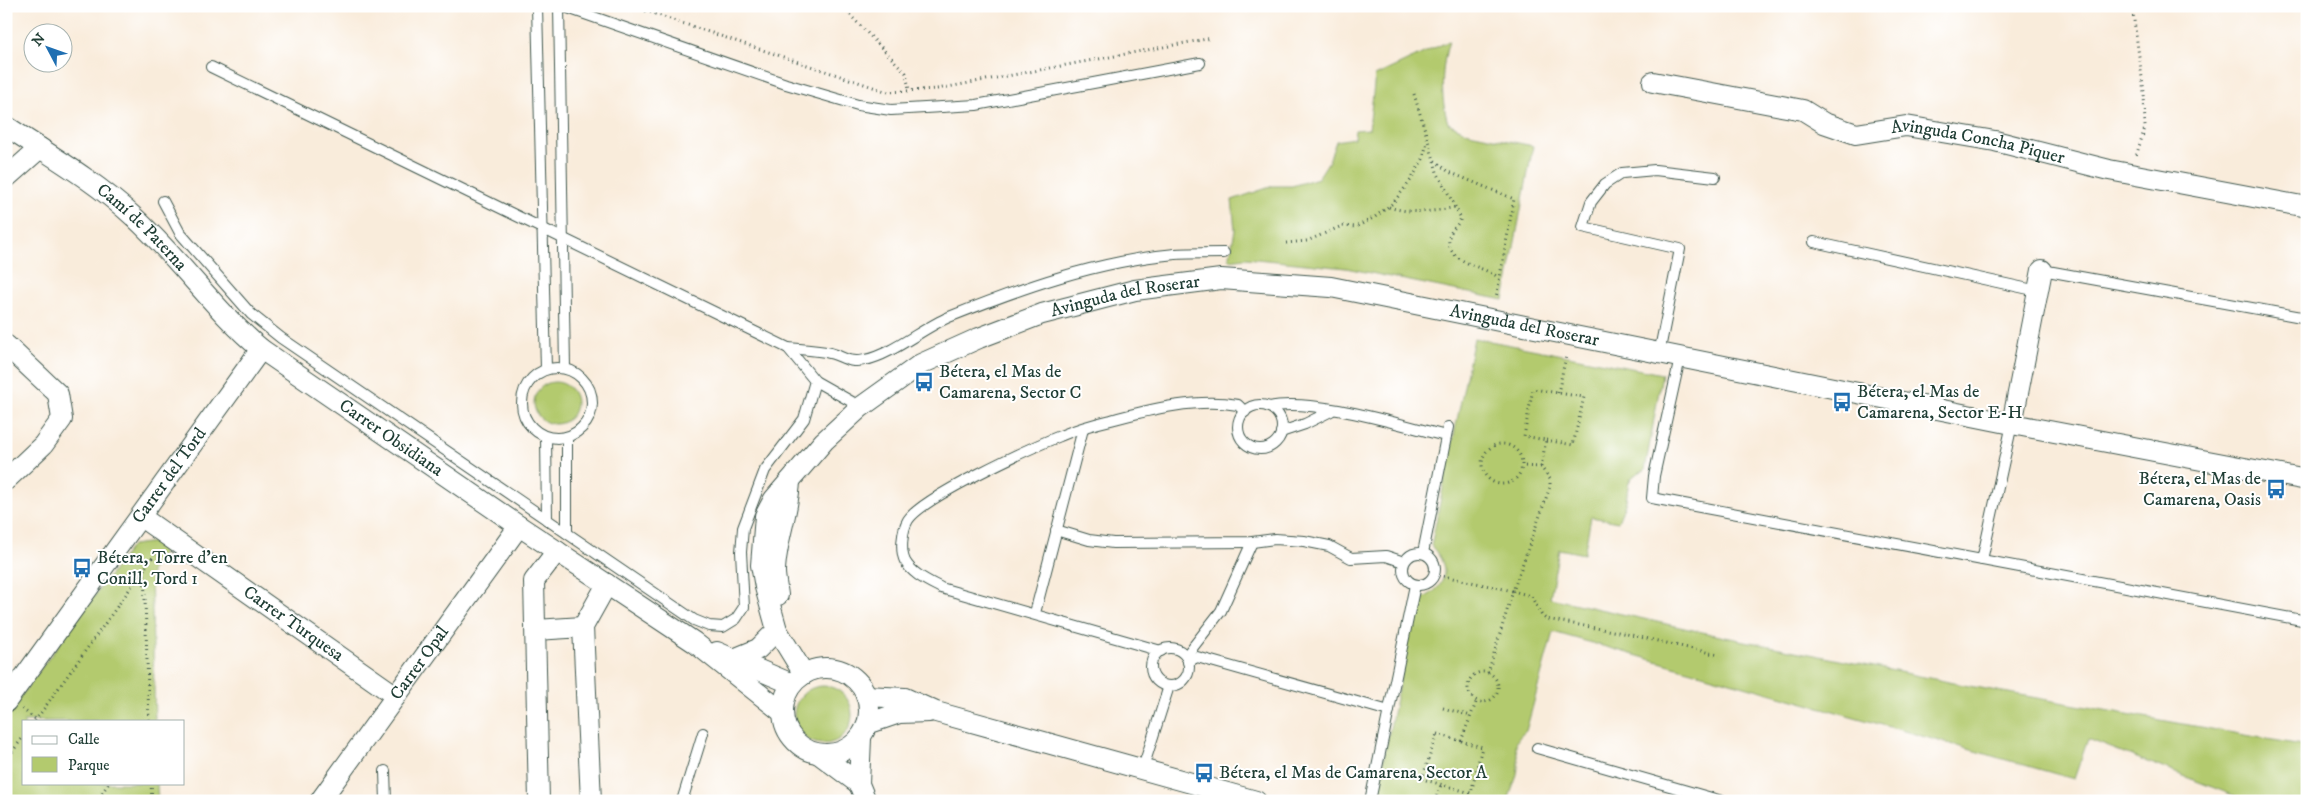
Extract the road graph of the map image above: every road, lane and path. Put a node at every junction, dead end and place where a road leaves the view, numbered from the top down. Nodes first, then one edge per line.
1 (538, 6) edge
2 (560, 6) edge
3 (631, 6) edge
4 (845, 6) edge
5 (2132, 6) edge
6 (1212, 38) dead end
7 (1200, 63) dead end
8 (211, 67) dead end
9 (1653, 82) dead end
10 (909, 90) junction
11 (1414, 94) dead end
12 (6, 126) edge
13 (1427, 141) junction
14 (40, 148) junction
15 (1434, 160) junction
16 (2132, 174) junction
17 (1715, 177) dead end
18 (6, 178) edge
19 (163, 201) dead end
20 (1388, 207) junction
21 (2307, 207) edge
22 (1456, 208) junction
23 (542, 228) junction
24 (563, 238) junction
25 (1814, 242) dead end
26 (1286, 243) dead end
27 (1224, 252) dead end
28 (2042, 270) joint
29 (1499, 278) junction
30 (2038, 291) junction
31 (1496, 298) dead end
32 (2307, 318) edge
33 (6, 345) edge
34 (788, 348) junction
35 (261, 349) junction
36 (1659, 354) junction
37 (1566, 356) dead end
38 (1680, 358) junction
39 (565, 368) junction
40 (546, 369) junction
41 (815, 381) junction
42 (1558, 393) junction
43 (861, 407) junction
44 (1269, 407) junction
45 (1332, 410) junction
46 (1245, 412) junction
47 (2012, 424) junction
48 (1083, 429) junction
49 (1281, 432) junction
50 (546, 437) junction
51 (567, 438) junction
52 (1546, 440) junction
53 (1523, 466) junction
54 (1540, 467) junction
55 (6, 480) edge
56 (2307, 480) edge
57 (790, 481) junction
58 (141, 518) junction
59 (547, 520) junction
60 (520, 526) junction
61 (1056, 530) junction
62 (567, 533) junction
63 (1252, 542) junction
64 (160, 547) dead end
65 (557, 550) junction
66 (1423, 553) junction
67 (1982, 560) junction
68 (1404, 562) junction
69 (144, 569) junction
70 (1443, 576) dead end
71 (607, 584) junction
72 (1415, 585) junction
73 (1513, 591) junction
74 (1035, 613) junction
75 (2307, 621) edge
76 (584, 627) junction
77 (536, 630) junction
78 (777, 630) junction
79 (694, 642) junction
80 (1161, 651) junction
81 (1719, 655) dead end
82 (734, 659) junction
83 (1187, 659) junction
84 (824, 668) junction
85 (1488, 673) junction
86 (798, 679) junction
87 (1169, 686) junction
88 (396, 696) junction
89 (866, 696) junction
90 (1477, 700) junction
91 (10, 703) edge
92 (1443, 708) dead end
93 (1389, 711) junction
94 (782, 712) junction
95 (936, 712) junction
96 (1471, 716) junction
97 (36, 720) edge
98 (149, 720) edge
99 (864, 731) junction
100 (703, 733) dead end
101 (22, 739) edge
102 (1461, 741) junction
103 (1537, 748) dead end
104 (819, 754) junction
105 (6, 760) edge
106 (385, 771) dead end
107 (1142, 771) junction
108 (108, 784) edge
109 (151, 784) edge
110 (1441, 785) junction
111 (862, 792) edge
112 (1703, 798) edge
113 (96, 801) edge
114 (152, 801) edge
115 (320, 801) edge
116 (386, 801) edge
117 (539, 801) edge
118 (591, 801) edge
119 (682, 801) edge
120 (1256, 801) edge
121 (1370, 801) edge
122 (1435, 801) edge
123 (1722, 801) edge

1 - 23 lane
2 - 7 lane
2 - 24 lane
3 - 10 path
4 - 10 path
5 - 16 path
6 - 10 path
8 - 23 lane
9 - 16 street, Avinguda Concha Piquer
11 - 13 path
12 - 14 street, Camí de Paterna
13 - 15 path
13 - 20 path
14 - 18 street
14 - 35 street, Camí de Paterna
15 - 22 path
15 - 29 path
16 - 21 street, Avinguda Concha Piquer
17 - 36 lane
19 - 59 lane
20 - 22 path
20 - 26 path
22 - 29 path
23 - 24 lane
23 - 40 lane
24 - 34 lane
24 - 39 lane
25 - 30 lane
27 - 34 lane
28 - 30 street
28 - 32 lane
29 - 31 path
30 - 47 street
33 - 55 street
34 - 41 lane
35 - 58 street, Carrer del Tord
35 - 60 street, Carrer Obsidiana
36 - 38 street, Avinguda del Roserar
36 - 43 street, Avinguda del Roserar
37 - 42 path
38 - 47 street, Avinguda del Roserar
38 - 67 lane
39 - 40 lane
39 - 51 lane
40 - 50 lane
41 - 43 lane
41 - 62 lane
42 - 52 path
42 - 52 path
43 - 57 street, Avinguda del Roserar
44 - 45 lane
44 - 46 lane
44 - 49 lane
45 - 49 lane
45 - 66 lane
46 - 48 lane
46 - 49 lane
47 - 56 street, Avinguda del Roserar
47 - 67 lane
48 - 61 lane
48 - 74 lane
50 - 51 lane
50 - 59 lane
51 - 62 lane
52 - 54 path
53 - 53 path
53 - 54 path
54 - 73 path
57 - 78 street, Avinguda del Roserar
57 - 84 street
58 - 88 street, Carrer Turquesa
58 - 91 street, Carrer del Tord
59 - 62 lane
60 - 65 street, Carrer Obsidiana
60 - 88 street, Carrer Opal
61 - 63 lane
61 - 74 lane
63 - 68 lane
63 - 83 lane
64 - 69 path
65 - 71 street, Carrer Obsidiana
65 - 77 street
66 - 68 lane
66 - 72 lane
67 - 75 lane
68 - 72 lane
69 - 97 path
69 - 98 path
70 - 73 path
71 - 76 street
71 - 79 street, Carrer Obsidiana
72 - 93 lane
73 - 81 path
73 - 85 path
74 - 80 lane
76 - 77 street
76 - 118 street
77 - 117 street
78 - 82 street
78 - 86 street, Avinguda del Roserar
79 - 82 street
79 - 94 street
80 - 83 lane
80 - 87 lane
82 - 86 street
83 - 87 lane
83 - 93 lane
84 - 86 street
84 - 89 street
85 - 90 path
85 - 90 path
86 - 94 street
87 - 107 lane
88 - 115 street, Carrer Opal
89 - 95 street
89 - 99 street
90 - 96 path
91 - 97 path
92 - 96 path
93 - 121 lane
94 - 104 street
95 - 99 street
95 - 107 street
96 - 102 path
99 - 104 street
99 - 111 street
100 - 119 lane
101 - 105 path
102 - 110 path
102 - 110 path
103 - 112 lane
104 - 111 street
106 - 116 lane
107 - 120 street
108 - 113 path
109 - 114 path
110 - 122 path
112 - 123 lane

